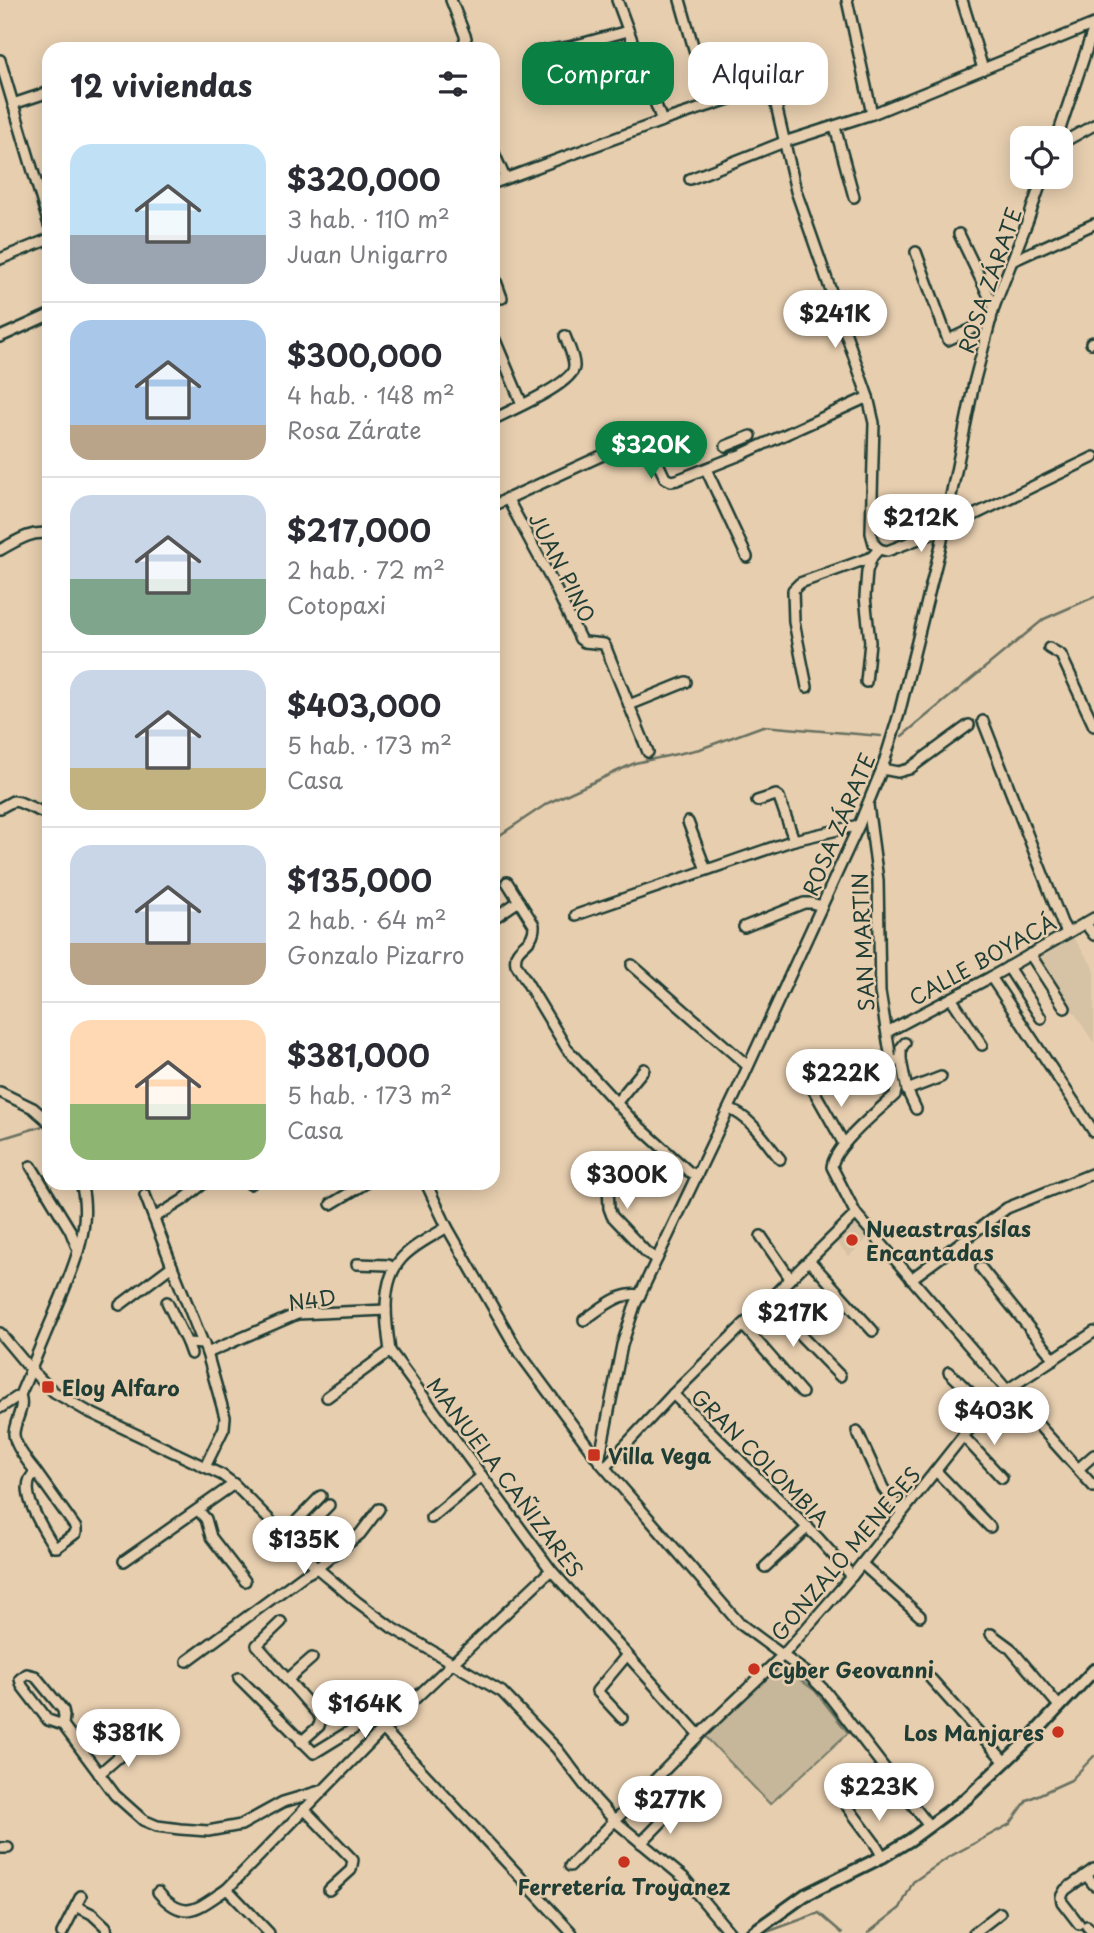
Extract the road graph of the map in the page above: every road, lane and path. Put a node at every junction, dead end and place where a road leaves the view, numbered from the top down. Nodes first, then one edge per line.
1 (451, 0) edge
2 (617, 0) edge
3 (680, 0) edge
4 (847, 0) edge
5 (962, 0) edge
6 (1094, 25) edge
7 (628, 31) junction
8 (464, 42) edge
9 (587, 42) edge
10 (692, 42) edge
11 (0, 60) edge
12 (983, 69) junction
13 (42, 94) edge
14 (13, 104) junction
15 (710, 105) edge
16 (776, 105) edge
17 (872, 114) junction
18 (662, 121) junction
19 (1094, 125) edge
20 (1061, 126) edge
21 (835, 127) junction
22 (1073, 137) edge
23 (784, 142) junction
24 (500, 167) edge
25 (505, 178) junction
26 (690, 179) dead end
27 (500, 180) edge
28 (42, 184) edge
29 (1039, 189) edge
30 (854, 197) dead end
31 (1094, 224) edge
32 (960, 234) dead end
33 (42, 242) edge
34 (916, 252) dead end
35 (0, 259) edge
36 (1012, 261) junction
37 (500, 292) edge
38 (502, 298) dead end
39 (994, 307) junction
40 (42, 318) edge
41 (991, 320) junction
42 (565, 336) dead end
43 (0, 337) edge
44 (500, 352) edge
45 (868, 397) junction
46 (522, 404) junction
47 (500, 416) edge
48 (751, 436) dead end
49 (740, 455) junction
50 (1094, 457) edge
51 (706, 470) junction
52 (508, 498) junction
53 (500, 502) edge
54 (944, 529) junction
55 (42, 532) edge
56 (0, 550) edge
57 (879, 552) junction
58 (747, 556) dead end
59 (1049, 648) dead end
60 (686, 682) dead end
61 (866, 682) dead end
62 (807, 687) dead end
63 (629, 705) junction
64 (983, 721) dead end
65 (969, 725) dead end
66 (1094, 726) edge
67 (648, 751) dead end
68 (882, 769) junction
69 (757, 801) dead end
70 (868, 804) junction
71 (0, 808) edge
72 (42, 809) edge
73 (39, 811) junction
74 (42, 812) edge
75 (688, 822) dead end
76 (859, 825) junction
77 (794, 840) junction
78 (706, 870) junction
79 (507, 881) dead end
80 (519, 901) junction
81 (822, 906) junction
82 (500, 914) edge
83 (576, 915) dead end
84 (1090, 920) edge
85 (744, 928) dead end
86 (1067, 932) junction
87 (1094, 935) edge
88 (1030, 954) junction
89 (632, 965) dead end
90 (1008, 967) junction
91 (991, 977) junction
92 (951, 998) junction
93 (1065, 1008) dead end
94 (1041, 1018) dead end
95 (887, 1032) junction
96 (905, 1042) dead end
97 (982, 1045) dead end
98 (897, 1060) junction
99 (748, 1066) junction
100 (644, 1069) dead end
101 (941, 1077) dead end
102 (813, 1089) dead end
103 (907, 1090) junction
104 (0, 1092) edge
105 (617, 1102) junction
106 (729, 1109) junction
107 (916, 1109) dead end
108 (42, 1116) edge
109 (1094, 1132) edge
110 (844, 1144) junction
111 (780, 1159) dead end
112 (607, 1162) dead end
113 (31, 1166) dead end
114 (1094, 1172) edge
115 (697, 1176) junction
116 (42, 1184) edge
117 (46, 1190) edge
118 (82, 1190) edge
119 (195, 1190) edge
120 (354, 1190) edge
121 (429, 1190) edge
122 (145, 1195) dead end
123 (331, 1203) dead end
124 (856, 1214) junction
125 (154, 1219) junction
126 (447, 1227) junction
127 (761, 1236) dead end
128 (79, 1252) junction
129 (657, 1259) junction
130 (809, 1260) junction
131 (357, 1264) dead end
132 (172, 1266) junction
133 (394, 1268) junction
134 (981, 1268) dead end
135 (790, 1278) junction
136 (911, 1279) junction
137 (640, 1295) junction
138 (767, 1301) junction
139 (167, 1302) dead end
140 (120, 1305) dead end
141 (386, 1310) junction
142 (584, 1320) dead end
143 (743, 1325) junction
144 (873, 1331) dead end
145 (1094, 1332) edge
146 (0, 1333) edge
147 (187, 1343) junction
148 (205, 1348) junction
149 (390, 1351) junction
150 (191, 1354) dead end
151 (1054, 1359) junction
152 (31, 1370) junction
153 (948, 1372) dead end
154 (840, 1376) dead end
155 (1007, 1390) junction
156 (673, 1394) junction
157 (802, 1394) dead end
158 (20, 1395) junction
159 (327, 1398) dead end
160 (0, 1408) edge
161 (988, 1410) junction
162 (857, 1431) dead end
163 (963, 1436) junction
164 (1094, 1455) edge
165 (602, 1464) junction
166 (205, 1466) junction
167 (1077, 1469) junction
168 (936, 1471) junction
169 (36, 1472) junction
170 (482, 1476) junction
171 (1002, 1478) dead end
172 (234, 1484) junction
173 (1094, 1487) edge
174 (321, 1496) dead end
175 (329, 1505) dead end
176 (379, 1509) dead end
177 (198, 1510) junction
178 (902, 1513) junction
179 (431, 1518) dead end
180 (808, 1527) junction
181 (990, 1527) dead end
182 (284, 1534) junction
183 (292, 1542) junction
184 (124, 1561) dead end
185 (862, 1564) junction
186 (765, 1567) dead end
187 (317, 1568) junction
188 (551, 1570) junction
189 (852, 1576) junction
190 (245, 1581) dead end
191 (920, 1616) dead end
192 (281, 1622) dead end
193 (991, 1634) dead end
194 (627, 1655) junction
195 (783, 1655) junction
196 (312, 1658) dead end
197 (187, 1661) dead end
198 (454, 1664) junction
199 (1094, 1670) edge
200 (239, 1678) dead end
201 (931, 1679) dead end
202 (287, 1680) junction
203 (408, 1706) junction
204 (1059, 1706) junction
205 (622, 1718) dead end
206 (63, 1725) junction
207 (383, 1729) junction
208 (699, 1735) junction
209 (137, 1741) dead end
210 (301, 1742) junction
211 (1004, 1762) junction
212 (99, 1774) junction
213 (323, 1790) junction
214 (847, 1806) dead end
215 (676, 1807) dead end
216 (304, 1809) junction
217 (615, 1821) junction
218 (929, 1826) junction
219 (641, 1843) junction
220 (883, 1857) junction
221 (570, 1866) dead end
222 (1090, 1872) edge
223 (1094, 1885) edge
224 (227, 1889) junction
225 (329, 1890) dead end
226 (158, 1892) dead end
227 (81, 1895) dead end
228 (76, 1906) junction
229 (1000, 1913) dead end
230 (1086, 1928) edge
231 (62, 1933) edge
232 (107, 1933) edge
233 (269, 1933) edge
234 (572, 1933) edge
235 (730, 1933) edge
236 (752, 1933) edge
237 (974, 1933) edge

1 - 8 street
2 - 7 street
3 - 10 street
4 - 17 street
5 - 12 street
6 - 12 street
6 - 20 street
7 - 9 street
7 - 18 street
11 - 14 street
12 - 17 street
13 - 14 street
14 - 28 street
15 - 18 street
16 - 23 street
17 - 21 street
18 - 25 street
19 - 22 street
21 - 23 street
21 - 30 street
23 - 26 street
23 - 45 street
24 - 25 street
25 - 27 street
29 - 36 street, ROSA ZÁRATE
31 - 36 street
32 - 39 street
33 - 35 street
34 - 41 street
36 - 39 street, ROSA ZÁRATE
37 - 38 street
39 - 41 street, ROSA ZÁRATE
40 - 43 street
41 - 54 street, ROSA ZÁRATE
42 - 46 street
44 - 46 street
45 - 49 street
45 - 57 street
46 - 47 street
48 - 49 street
49 - 51 street
50 - 54 street
51 - 52 street
51 - 58 street
52 - 53 street
52 - 63 street, JUAN PINO
54 - 57 street
54 - 68 street, ROSA ZÁRATE
55 - 56 street
57 - 61 street
57 - 62 street
59 - 66 street
60 - 63 street
63 - 67 street, JUAN PINO
64 - 86 street
65 - 68 street
68 - 70 street, ROSA ZÁRATE
69 - 77 street
70 - 76 street, ROSA ZÁRATE
70 - 95 street, SAN MARTIN
71 - 73 street
72 - 73 street
73 - 74 street
75 - 78 street
76 - 77 street
76 - 81 street, ROSA ZÁRATE
77 - 78 street
78 - 83 street
79 - 80 street
80 - 82 street
80 - 105 street
81 - 85 street
81 - 99 street, ROSA ZÁRATE
84 - 86 street, CALLE BOYACÁ
84 - 87 street
86 - 88 street, CALLE BOYACÁ
88 - 90 street, CALLE BOYACÁ
88 - 93 street
89 - 99 street
90 - 91 street, CALLE BOYACÁ
90 - 94 street
91 - 92 street, CALLE BOYACÁ
91 - 109 street
92 - 95 street, CALLE BOYACÁ
92 - 97 street
95 - 98 street, SAN MARTIN
96 - 98 street
98 - 103 street
98 - 110 street, SAN MARTIN
99 - 106 street, ROSA ZÁRATE
100 - 105 street
101 - 103 street
102 - 110 street
103 - 107 street
104 - 108 street
105 - 115 street
106 - 111 street
106 - 115 street, ROSA ZÁRATE
110 - 124 street
112 - 129 street
113 - 116 street
114 - 136 street
115 - 129 street, ROSA ZÁRATE
117 - 128 street
118 - 128 street
119 - 125 street
120 - 123 street
121 - 126 street
122 - 125 street
124 - 130 street
124 - 136 street
125 - 132 street
126 - 133 street
126 - 165 street
127 - 135 street
128 - 152 street
129 - 137 street, ROSA ZÁRATE
130 - 135 street
130 - 144 street
131 - 133 street
132 - 140 street
132 - 148 street
133 - 141 street
134 - 151 street
135 - 138 street
136 - 155 street
137 - 142 street
137 - 165 street, ROSA ZÁRATE
138 - 143 street
138 - 154 street
139 - 147 street
141 - 148 street, N4D
141 - 149 street
143 - 156 street
143 - 157 street
145 - 151 street, GONZALO MENESES
146 - 152 street
147 - 148 street
147 - 150 street
148 - 166 street
149 - 159 street
149 - 170 street, MANUELA CAÑIZARES
151 - 155 street, GONZALO MENESES
152 - 158 street
152 - 166 street
153 - 161 street
155 - 161 street, GONZALO MENESES
155 - 167 street
156 - 165 street
156 - 180 street, GRAN COLOMBIA
158 - 160 street
158 - 169 street
161 - 163 street, GONZALO MENESES
162 - 178 street
163 - 168 street, GONZALO MENESES
163 - 171 street
164 - 167 street
165 - 195 street
166 - 172 street
167 - 173 street
168 - 178 street, GONZALO MENESES
168 - 181 street
169 - 169 street
170 - 179 street
170 - 188 street, MANUELA CAÑIZARES
172 - 177 street
172 - 182 street
174 - 182 street
175 - 183 street
176 - 187 street
177 - 184 street
177 - 190 street
178 - 185 street, GONZALO MENESES
180 - 186 street
180 - 189 street, GRAN COLOMBIA
182 - 183 street
183 - 187 street
185 - 189 street, GONZALO MENESES
185 - 191 street
187 - 197 street
187 - 198 street
188 - 194 street, MANUELA CAÑIZARES
188 - 198 street
189 - 195 street, GONZALO MENESES
192 - 202 street
193 - 204 street
194 - 205 street
194 - 208 street, MANUELA CAÑIZARES
195 - 208 street, GONZALO MENESES
195 - 218 street
196 - 202 street
198 - 203 street
198 - 217 street
199 - 204 street
200 - 210 street
201 - 211 street
202 - 210 street
203 - 207 street
203 - 210 street
204 - 211 street
206 - 206 street
206 - 212 street
207 - 213 street
207 - 234 street
208 - 217 street, GONZALO MENESES
209 - 212 street
211 - 218 street
212 - 213 street
213 - 216 street
214 - 220 street
215 - 219 street
216 - 224 street
216 - 225 street
217 - 219 street
217 - 221 street, GONZALO MENESES
218 - 220 street
219 - 235 street
220 - 236 street
222 - 223 street
222 - 230 street
224 - 226 street
224 - 233 street
227 - 228 street
228 - 231 street
228 - 232 street
229 - 237 street

